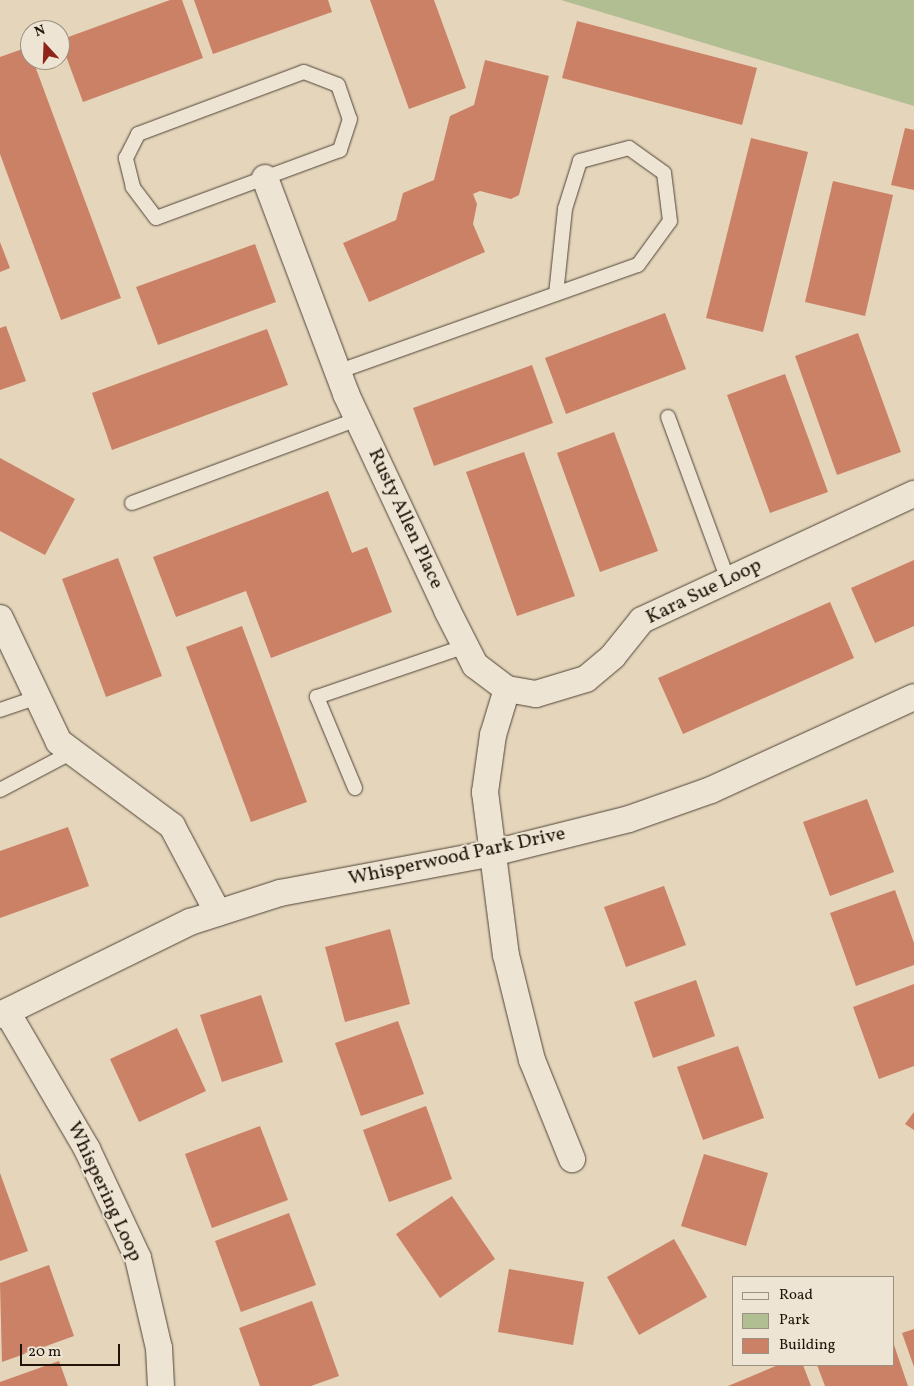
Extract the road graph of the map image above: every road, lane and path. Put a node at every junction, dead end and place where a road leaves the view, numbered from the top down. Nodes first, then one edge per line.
1 (265, 178) junction
2 (556, 294) junction
3 (338, 372) junction
4 (668, 417) dead end
5 (358, 419) junction
6 (914, 494) edge
7 (132, 503) dead end
8 (728, 580) junction
9 (0, 618) edge
10 (466, 646) junction
11 (507, 689) junction
12 (38, 696) junction
13 (914, 696) edge
14 (0, 710) edge
15 (72, 752) junction
16 (355, 788) dead end
17 (0, 790) edge
18 (493, 854) junction
19 (218, 913) junction
20 (4, 1014) edge
21 (572, 1159) dead end
22 (161, 1386) edge

1 - 1 lane
1 - 3 street, Rusty Allen Place
2 - 2 lane
2 - 3 lane
3 - 5 street, Rusty Allen Place
4 - 8 lane
5 - 7 lane
5 - 10 street, Rusty Allen Place
6 - 8 street, Kara Sue Loop
8 - 11 street, Kara Sue Loop
9 - 12 street
10 - 11 street, Rusty Allen Place
10 - 16 lane
11 - 18 street
12 - 14 lane
12 - 15 street
13 - 18 street, Whisperwood Park Drive
15 - 17 lane
15 - 19 street
18 - 19 street, Whisperwood Park Drive
18 - 21 street
19 - 20 street, Whisperwood Park Drive
20 - 22 street, Whispering Loop

